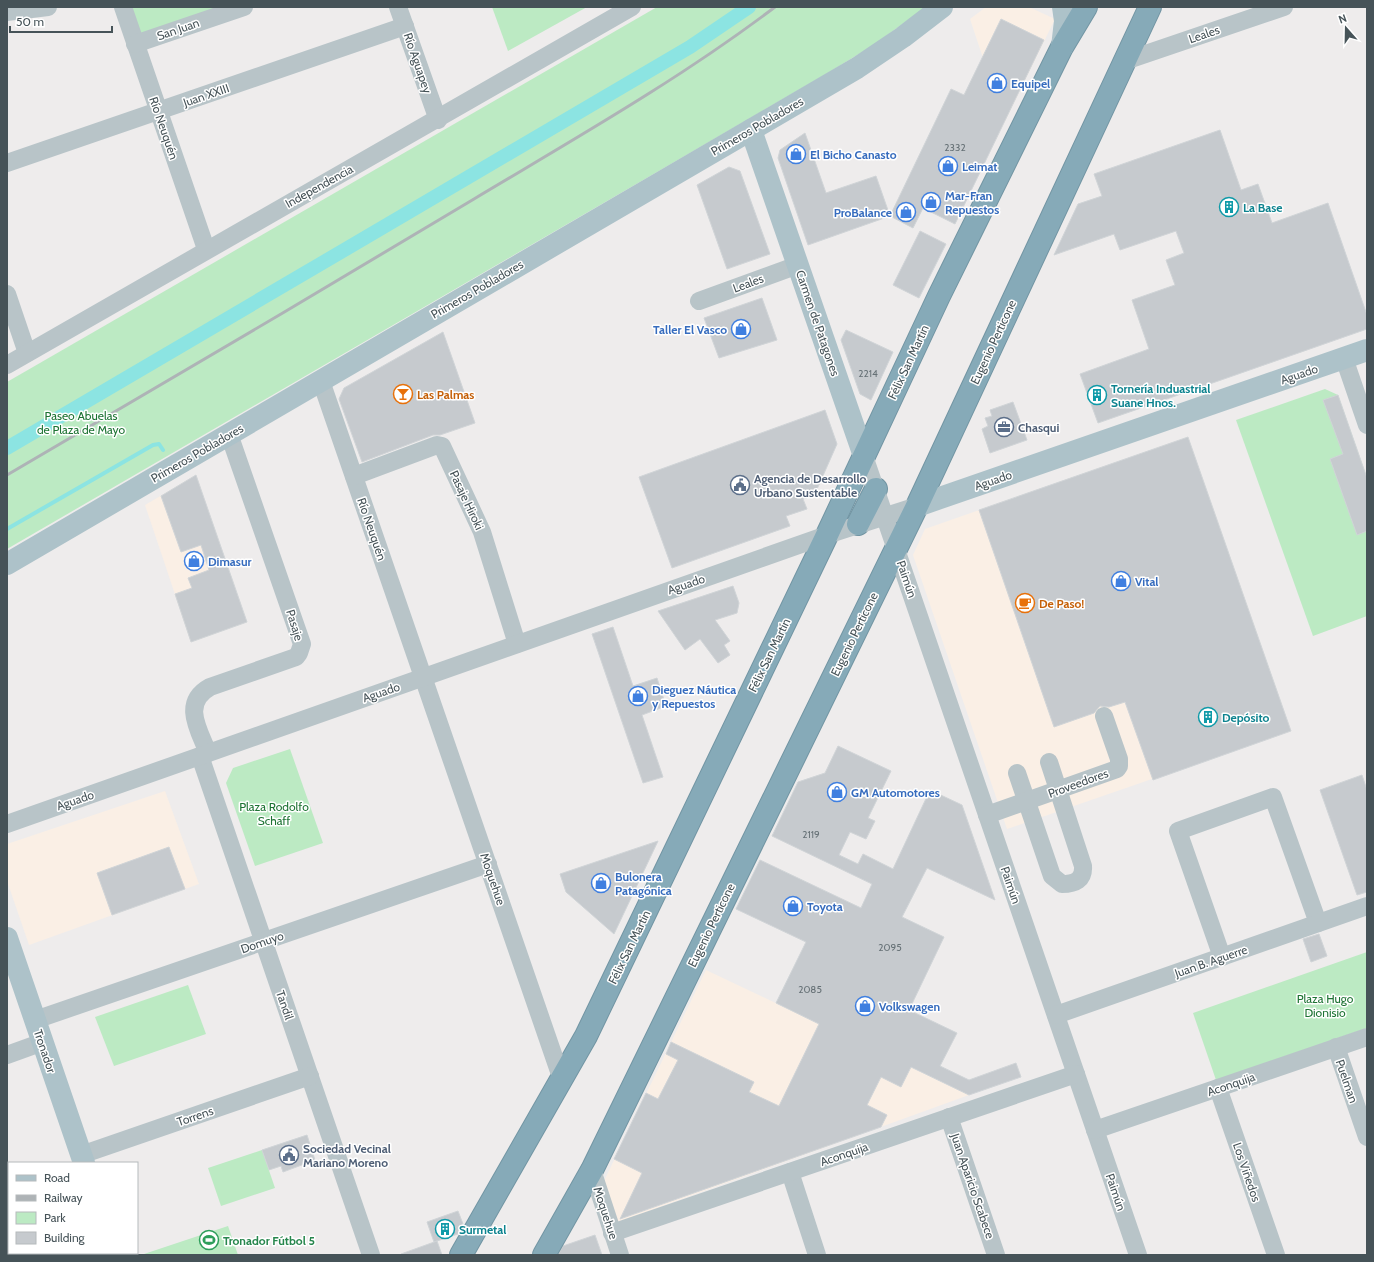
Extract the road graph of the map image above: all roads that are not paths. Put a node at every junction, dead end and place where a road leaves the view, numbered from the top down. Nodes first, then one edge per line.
1 (48, 7) edge
2 (123, 7) edge
3 (244, 7) edge
4 (398, 7) edge
5 (632, 7) edge
6 (942, 7) edge
7 (1063, 7) edge
8 (1086, 7) edge
9 (1150, 7) edge
10 (1284, 7) edge
11 (7, 12) edge
12 (405, 26) junction
13 (135, 44) junction
14 (1062, 47) junction
15 (1125, 61) junction
16 (158, 111) junction
17 (438, 120) junction
18 (751, 130) junction
19 (7, 163) edge
20 (206, 249) junction
21 (798, 265) junction
22 (7, 294) edge
23 (699, 301) dead end
24 (1367, 350) edge
25 (27, 353) junction
26 (1344, 358) junction
27 (7, 365) edge
28 (321, 380) junction
29 (1367, 425) edge
30 (229, 434) junction
31 (864, 456) junction
32 (354, 476) junction
33 (876, 490) junction
34 (917, 506) junction
35 (884, 516) junction
36 (858, 524) junction
37 (827, 535) junction
38 (896, 548) junction
39 (7, 564) edge
40 (517, 644) junction
41 (424, 677) junction
42 (1104, 716) dead end
43 (204, 754) junction
44 (1049, 762) dead end
45 (1017, 773) dead end
46 (1059, 790) junction
47 (1026, 802) junction
48 (988, 815) junction
49 (7, 824) edge
50 (488, 864) junction
51 (1367, 906) edge
52 (1318, 923) junction
53 (7, 938) edge
54 (264, 942) junction
55 (1222, 957) junction
56 (1056, 1015) junction
57 (35, 1020) junction
58 (1367, 1037) edge
59 (42, 1042) junction
60 (1336, 1048) junction
61 (7, 1055) edge
62 (1076, 1074) junction
63 (310, 1076) junction
64 (562, 1080) junction
65 (1218, 1088) junction
66 (949, 1117) junction
67 (1095, 1130) junction
68 (1367, 1137) edge
69 (82, 1159) edge
70 (592, 1170) junction
71 (790, 1172) junction
72 (612, 1234) junction
73 (371, 1255) edge
74 (461, 1255) edge
75 (544, 1255) edge
76 (620, 1255) edge
77 (817, 1255) edge
78 (996, 1255) edge
79 (1138, 1255) edge
80 (1276, 1255) edge

1 - 11 street
2 - 13 street, Río Neuquén
3 - 13 street, San Juan
4 - 12 street, Río Aguapey
5 - 17 street, Independencia
6 - 18 main road, Primeros Pobladores
7 - 14 main road, Félix San Martín
8 - 14 highway, Félix San Martín
9 - 15 highway, Eugenio Perticone
10 - 15 street, Leales
12 - 16 street, Juan XXIII
12 - 17 street, Río Aguapey
13 - 16 street, Río Neuquén
14 - 31 highway, Félix San Martín
15 - 34 highway, Eugenio Perticone
16 - 19 street, Juan XXIII
16 - 20 street, Río Neuquén
17 - 20 street, Independencia
18 - 21 main road, Carmen de Patagones
18 - 28 main road, Primeros Pobladores
20 - 25 street, Independencia
21 - 23 street, Leales
21 - 31 main road, Carmen de Patagones
22 - 25 street
24 - 26 main road, Aguado
25 - 27 street, Independencia
26 - 29 street
26 - 34 main road, Aguado
28 - 30 main road, Primeros Pobladores
28 - 32 street, Río Neuquén
30 - 39 main road, Primeros Pobladores
30 - 43 street, Pasaje
31 - 33 street, Carmen de Patagones
31 - 37 highway, Félix San Martín
32 - 40 street, Pasaje Hiroki
32 - 41 street, Río Neuquén
33 - 35 street, Carmen de Patagones
33 - 36 highway
34 - 35 street, Aguado
34 - 38 highway, Eugenio Perticone
35 - 36 street, Aguado
35 - 38 street, Paimún
36 - 37 street, Aguado
37 - 40 street, Aguado
37 - 64 highway, Félix San Martín
38 - 48 street, Paimún
38 - 70 highway, Eugenio Perticone
40 - 41 street, Aguado
41 - 43 street, Aguado
41 - 50 street, Moquehue
42 - 46 street, Proveedores
43 - 49 street, Aguado
43 - 54 street, Tandil
44 - 46 street
45 - 47 street
46 - 47 street, Proveedores
46 - 47 street
47 - 48 street, Proveedores
48 - 56 street, Paimún
50 - 54 street, Domuyo
50 - 64 street, Moquehue
51 - 52 street, Juan B. Aguerre
52 - 55 street, Juan B. Aguerre
52 - 55 street
53 - 57 main road, Tronador
54 - 57 street, Domuyo
54 - 63 street, Tandil
55 - 56 street, Juan B. Aguerre
56 - 62 street, Paimún
57 - 59 main road, Tronador
58 - 60 street, Aconquija
59 - 61 street
59 - 69 main road, Tronador
60 - 65 street, Aconquija
60 - 68 street, Puelman
62 - 66 street, Aconquija
62 - 67 street, Paimún
63 - 69 street, Torrens
63 - 73 street, Tandil
64 - 74 highway, Félix San Martín
65 - 67 street, Aconquija
65 - 80 street, Los Viñedos
66 - 71 street, Aconquija
66 - 78 street, Juan Aparicio Scabece
67 - 79 street, Paimún
70 - 72 street, Moquehue
70 - 75 highway, Eugenio Perticone
71 - 72 street, Aconquija
71 - 77 street
72 - 76 street, Moquehue

